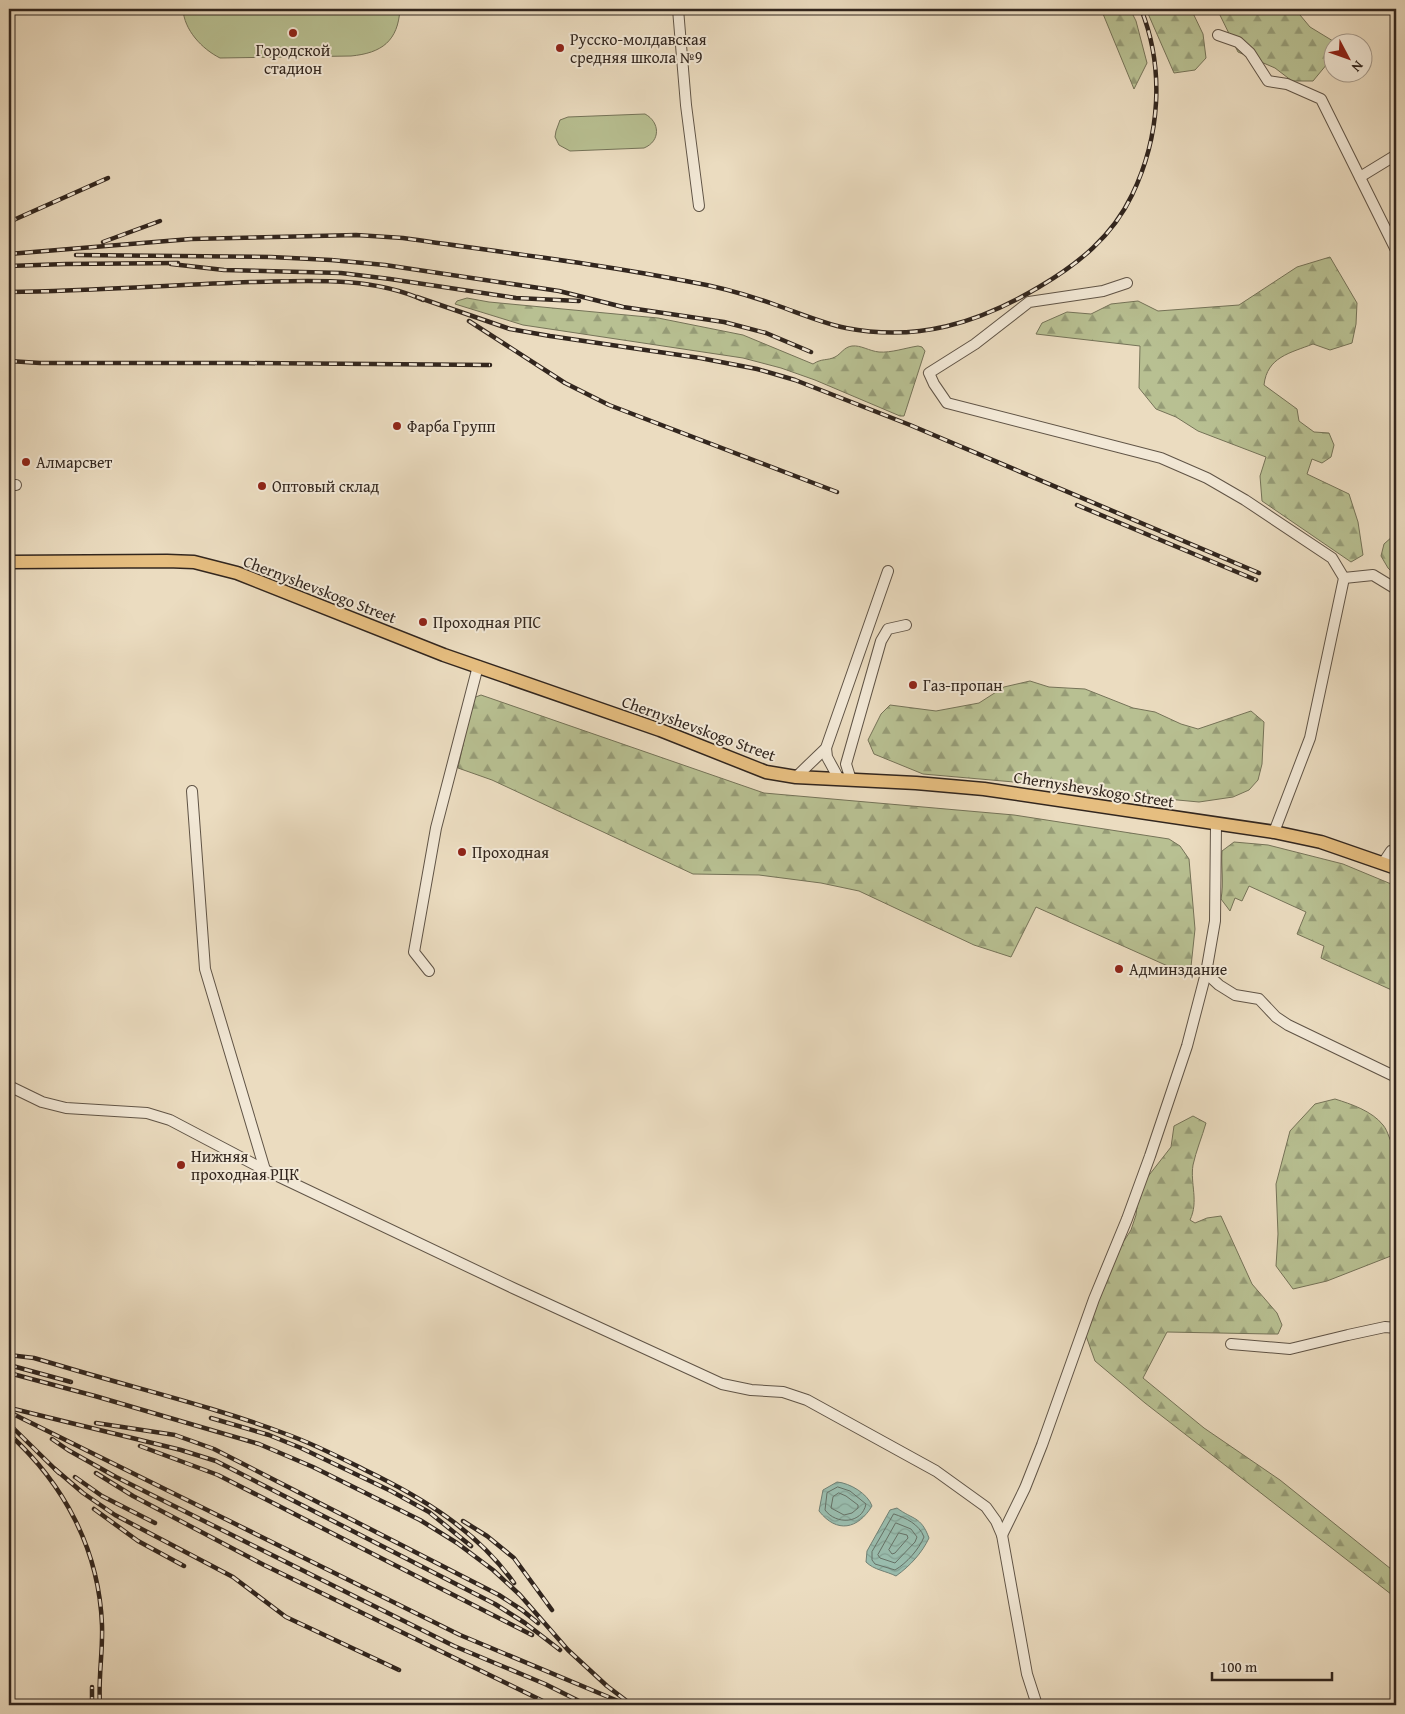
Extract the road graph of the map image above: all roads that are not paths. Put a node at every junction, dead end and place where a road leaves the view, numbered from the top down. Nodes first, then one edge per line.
1 (678, 9) edge
2 (1218, 35) dead end
3 (1396, 155) edge
4 (1360, 177) junction
5 (699, 206) dead end
6 (1396, 250) edge
7 (1127, 283) dead end
8 (9, 562) edge
9 (888, 571) dead end
10 (1344, 578) junction
11 (1396, 589) edge
12 (906, 625) dead end
13 (478, 666) junction
14 (826, 748) junction
15 (796, 777) junction
16 (845, 779) junction
17 (192, 791) dead end
18 (1216, 824) junction
19 (1274, 832) junction
20 (1396, 853) edge
21 (1383, 863) junction
22 (1396, 868) edge
23 (429, 971) dead end
24 (1206, 973) junction
25 (1396, 1077) edge
26 (9, 1086) edge
27 (264, 1170) junction
28 (1396, 1328) edge
29 (1231, 1344) dead end
30 (1002, 1535) junction
31 (1037, 1705) edge

1 - 5 street
2 - 4 street
3 - 4 street
4 - 6 street
7 - 10 street
8 - 13 main road, Chernyshevskogo Street
9 - 14 street
10 - 11 street
10 - 19 street
12 - 16 street
13 - 15 main road, Chernyshevskogo Street
13 - 23 street
14 - 15 street
14 - 16 street
15 - 16 main road, Chernyshevskogo Street
16 - 18 main road, Chernyshevskogo Street
17 - 27 street
18 - 19 main road, Chernyshevskogo Street
18 - 24 street
19 - 21 main road, Chernyshevskogo Street
20 - 21 street
21 - 22 main road, Chernyshevskogo Street
24 - 25 street
24 - 30 street
26 - 27 street
27 - 30 street
28 - 29 street
30 - 31 street

